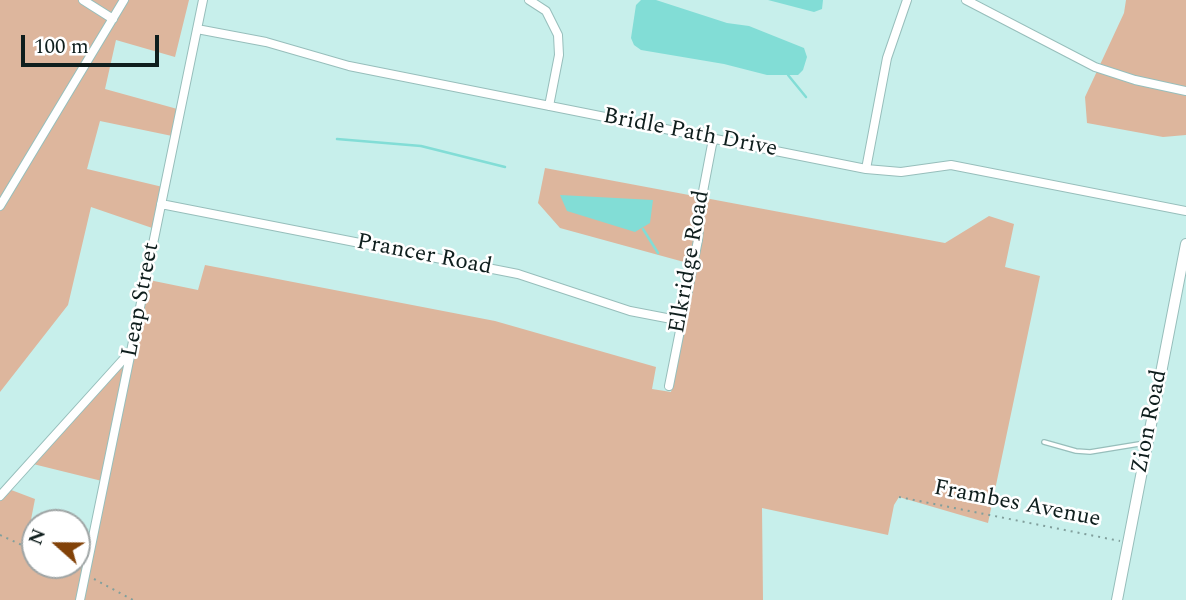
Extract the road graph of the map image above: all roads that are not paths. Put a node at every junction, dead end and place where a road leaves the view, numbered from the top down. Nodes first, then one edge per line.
1 (83, 0) edge
2 (124, 0) edge
3 (203, 0) edge
4 (529, 0) edge
5 (907, 0) edge
6 (966, 0) edge
7 (113, 19) junction
8 (197, 29) junction
9 (1186, 91) edge
10 (549, 106) junction
11 (713, 139) junction
12 (866, 169) junction
13 (162, 204) junction
14 (0, 206) edge
15 (1186, 211) edge
16 (1186, 244) edge
17 (1183, 275) edge
18 (682, 321) junction
19 (132, 350) junction
20 (669, 386) dead end
21 (1044, 442) dead end
22 (1147, 443) junction
23 (0, 496) edge
24 (80, 600) edge
25 (1117, 600) edge

1 - 7 street
2 - 7 street
3 - 8 street, Leap Street
4 - 10 street
5 - 12 street
6 - 9 street
7 - 14 street
8 - 10 street, Bridle Path Drive
8 - 13 street, Leap Street
10 - 11 street, Bridle Path Drive
11 - 12 street, Bridle Path Drive
11 - 18 street, Elkridge Road
12 - 15 street, Bridle Path Drive
13 - 18 street, Prancer Road
13 - 19 street, Leap Street
16 - 17 street, Zion Road
17 - 22 street, Zion Road
18 - 20 street, Elkridge Road
19 - 23 street
19 - 24 street, Leap Street
21 - 22 lane
22 - 25 street, Zion Road

